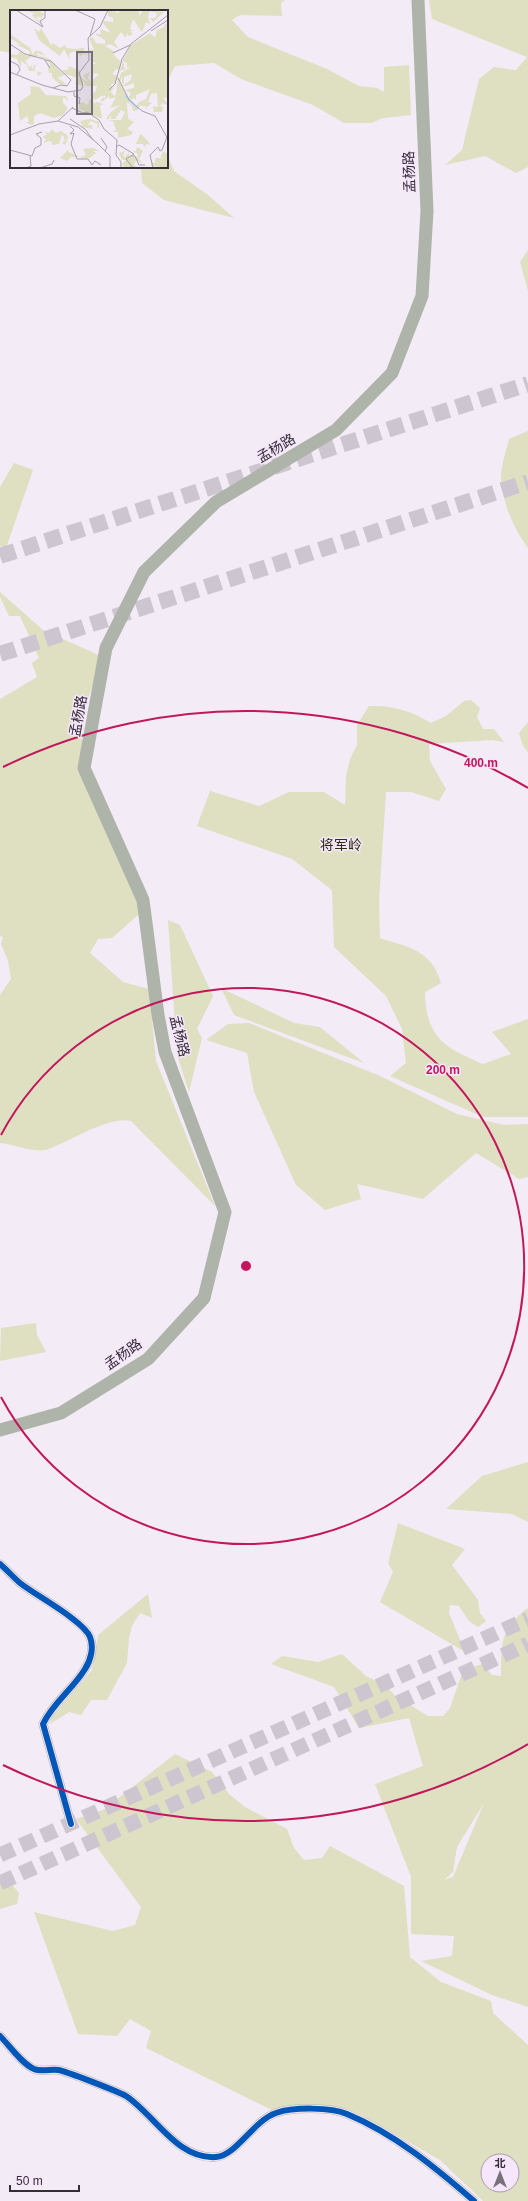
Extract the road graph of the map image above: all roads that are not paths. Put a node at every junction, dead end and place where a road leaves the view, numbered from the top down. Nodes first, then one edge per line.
1 (418, 0) edge
2 (0, 1430) edge
3 (0, 1564) edge
4 (71, 1824) dead end
5 (0, 2036) edge
6 (474, 2201) edge

1 - 2 main road, 孟杨路
3 - 4 street
5 - 6 street

